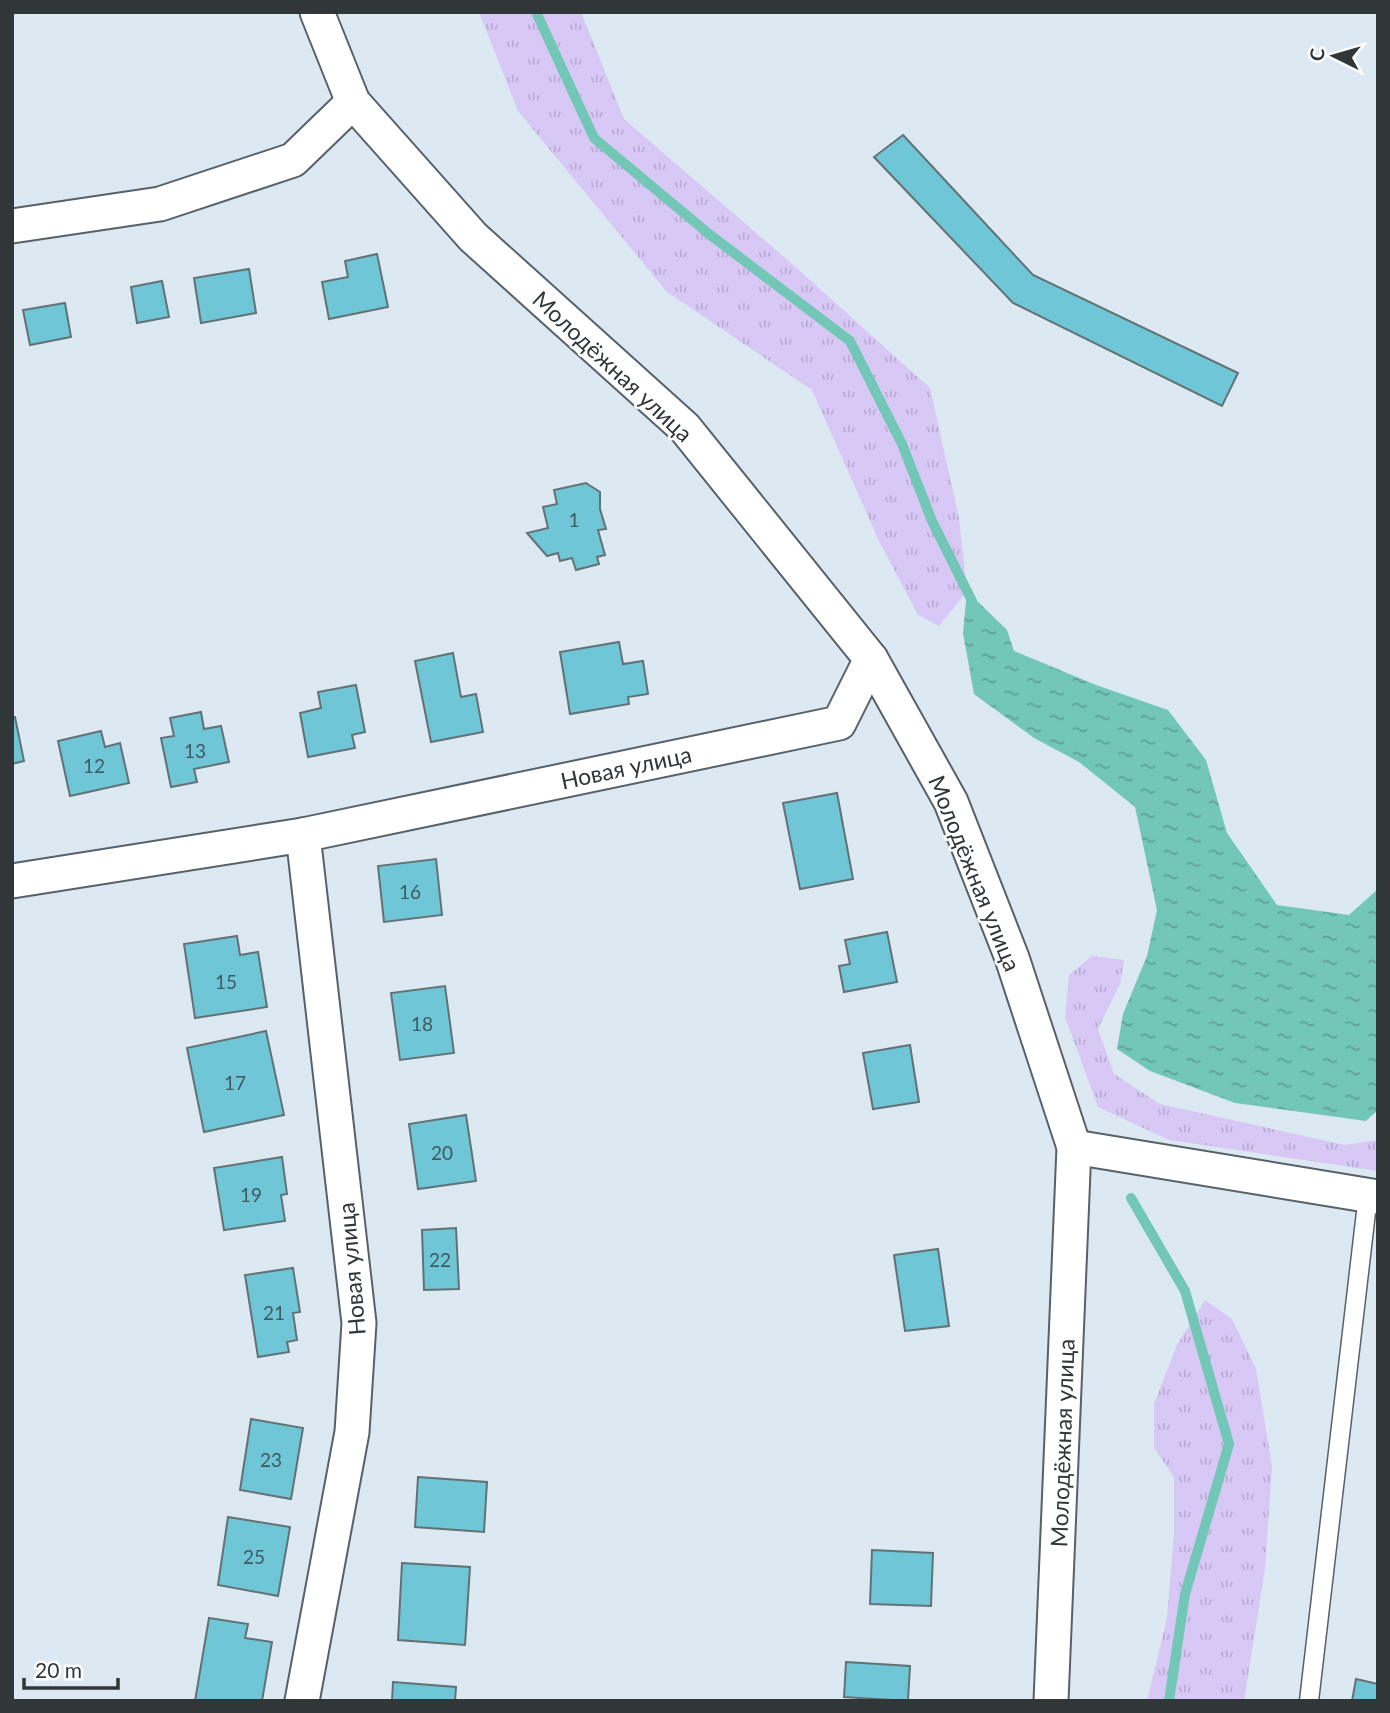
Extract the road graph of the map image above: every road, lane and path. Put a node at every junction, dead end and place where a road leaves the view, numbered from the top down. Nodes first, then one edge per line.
1 (317, 12) edge
2 (353, 102) junction
3 (12, 226) edge
4 (871, 659) junction
5 (303, 835) junction
6 (12, 881) edge
7 (1074, 1147) junction
8 (1373, 1196) edge
9 (302, 1701) edge
10 (1051, 1701) edge
11 (1309, 1701) edge

1 - 2 street, Молодёжная улица
2 - 3 street
2 - 4 street, Молодёжная улица
4 - 5 street, Новая улица
4 - 7 street, Молодёжная улица
5 - 6 street, Новая улица
5 - 9 street, Новая улица
7 - 8 street
7 - 10 street, Молодёжная улица
8 - 11 lane

